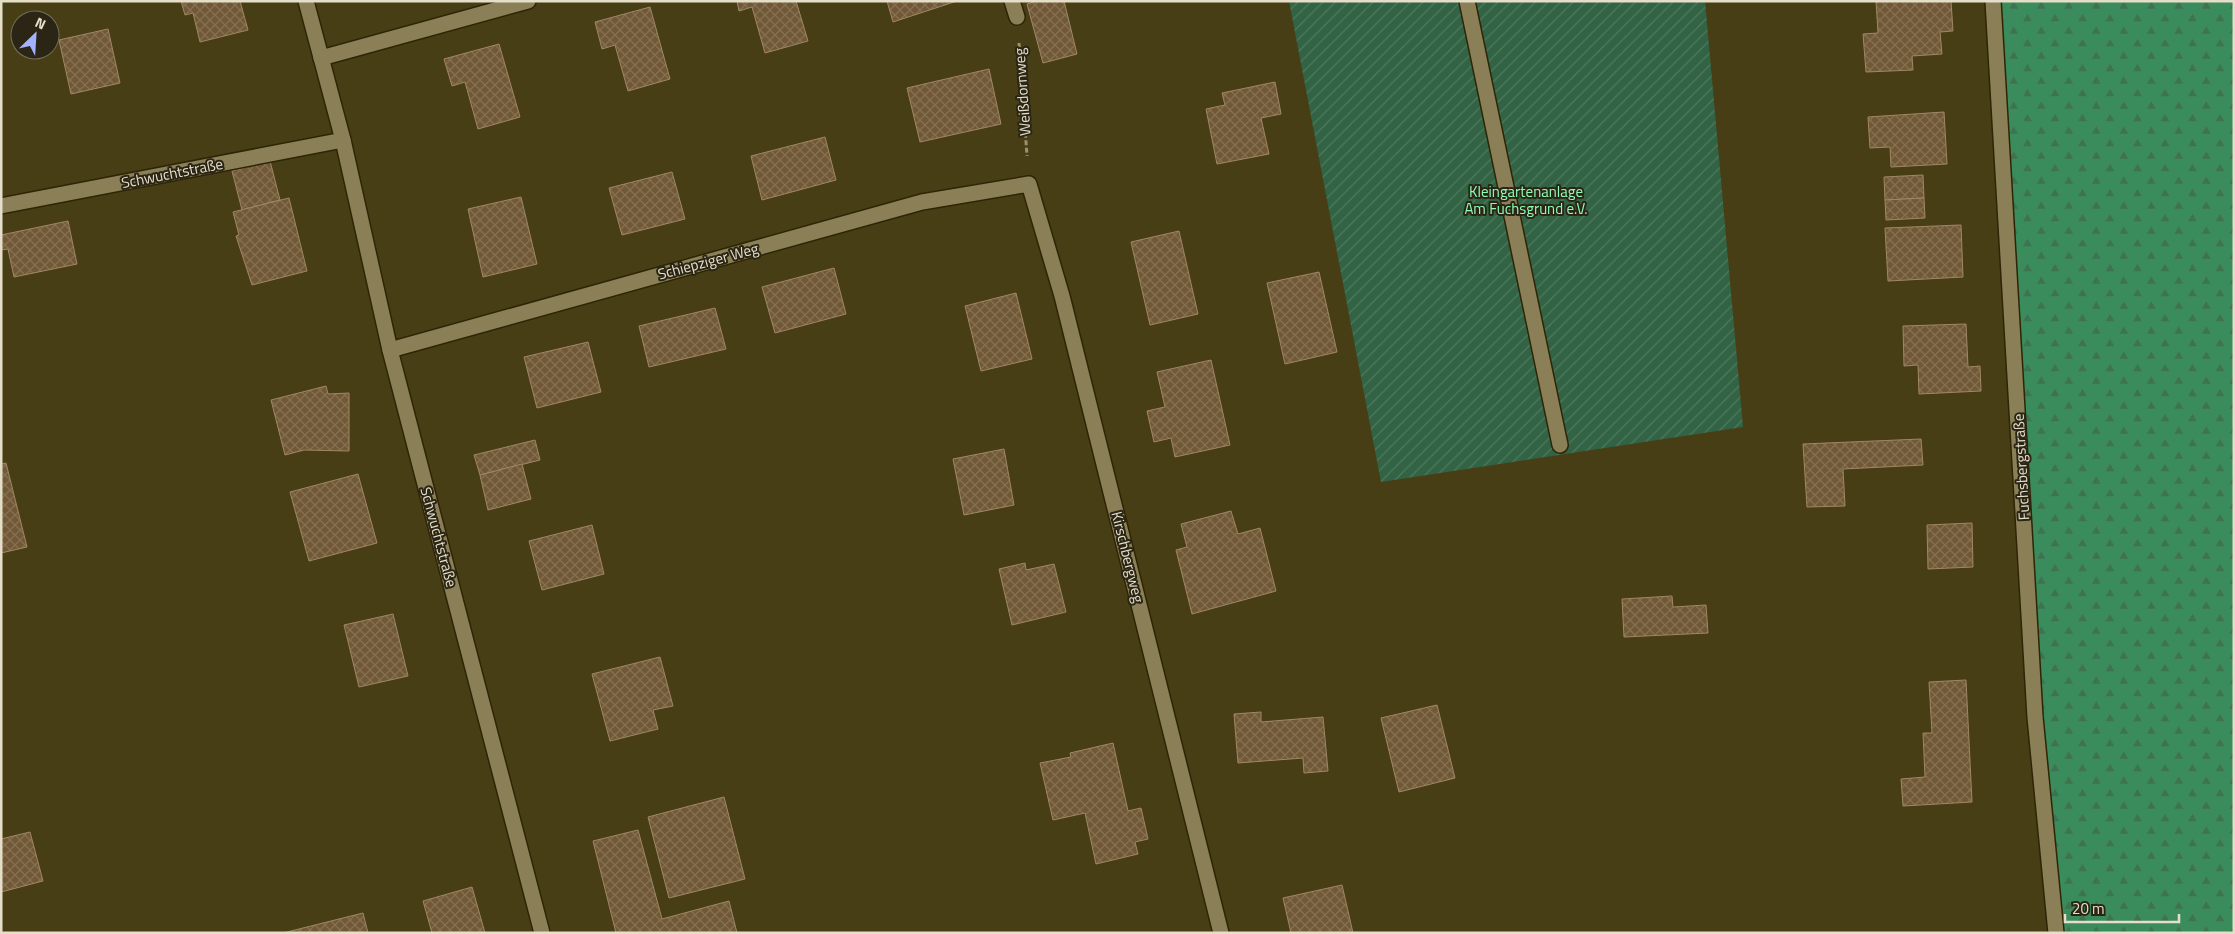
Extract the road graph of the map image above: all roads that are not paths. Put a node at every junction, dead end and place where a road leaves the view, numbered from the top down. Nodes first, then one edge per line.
1 (306, 1) edge
2 (528, 1) edge
3 (1012, 1) edge
4 (1467, 1) edge
5 (1993, 1) edge
6 (1017, 17) road end
7 (321, 58) junction
8 (343, 140) junction
9 (1029, 184) joint
10 (1, 206) edge
11 (390, 350) junction
12 (1560, 445) dead end
13 (542, 933) edge
14 (1221, 933) edge
15 (2056, 933) edge

1 - 7 street, Schwuchtstraße
2 - 7 street
3 - 6 street
4 - 12 street
5 - 15 street, Fuchsbergstraße
7 - 8 street, Schwuchtstraße
8 - 10 street, Schwuchtstraße
8 - 11 street, Schwuchtstraße
9 - 11 street, Schiepziger Weg
9 - 14 street, Kirschbergweg
11 - 13 street, Schwuchtstraße

